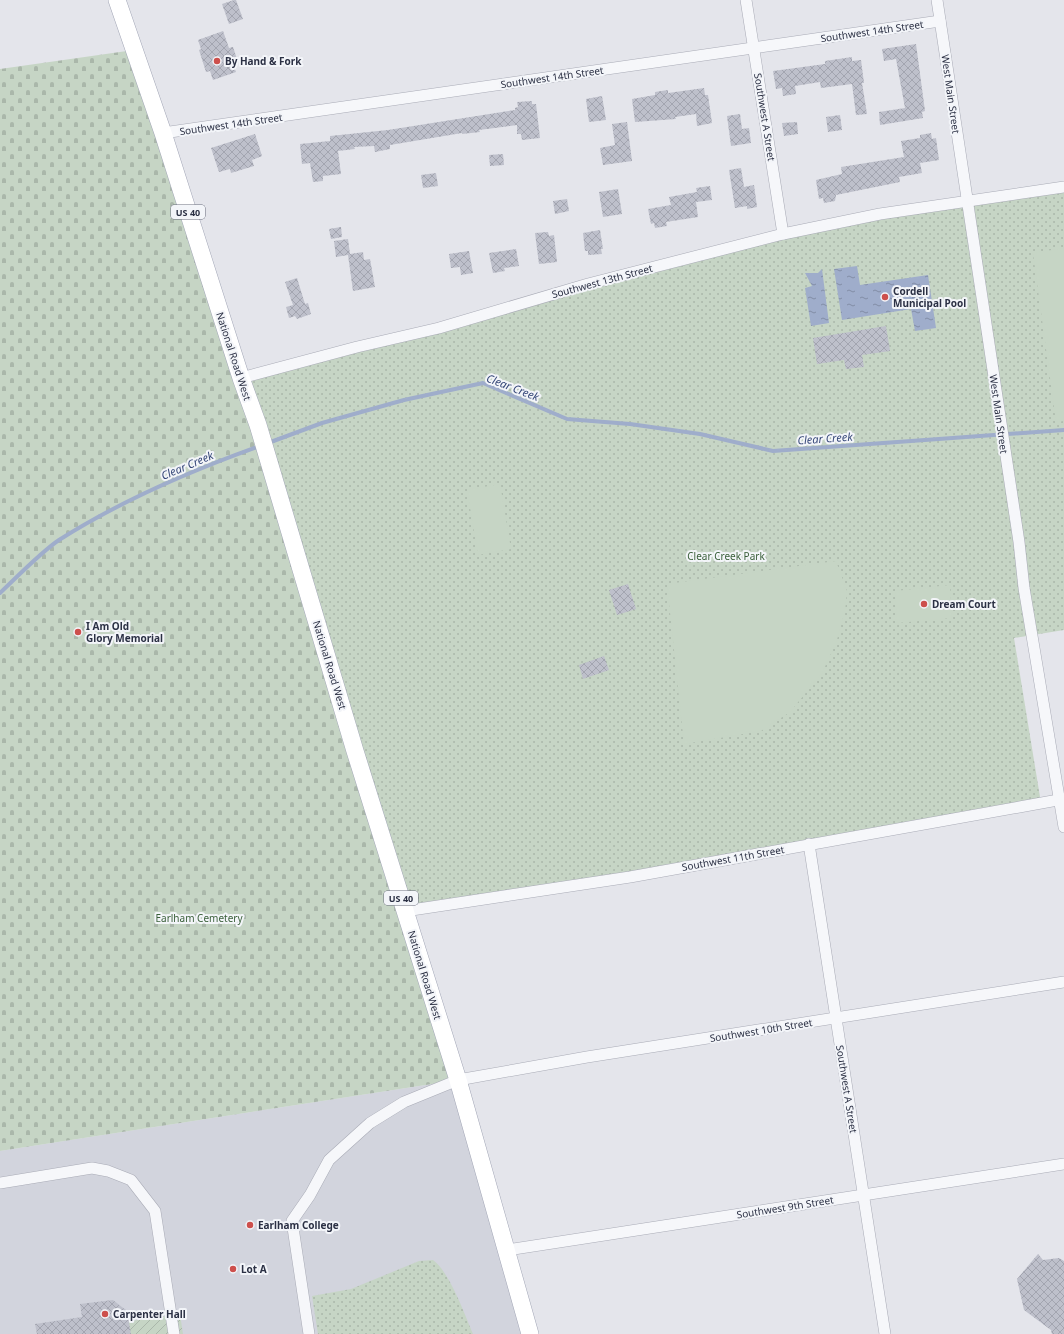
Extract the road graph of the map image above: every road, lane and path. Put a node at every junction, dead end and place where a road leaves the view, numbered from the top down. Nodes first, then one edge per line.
1 (118, 0) edge
2 (746, 0) edge
3 (937, 0) edge
4 (940, 21) junction
5 (754, 48) junction
6 (163, 133) junction
7 (1064, 187) edge
8 (967, 200) junction
9 (783, 234) junction
10 (241, 378) junction
11 (1062, 799) edge
12 (1064, 827) edge
13 (809, 844) junction
14 (405, 911) junction
15 (1064, 982) edge
16 (836, 1019) junction
17 (458, 1080) junction
18 (1064, 1164) edge
19 (0, 1183) edge
20 (863, 1194) junction
21 (507, 1250) junction
22 (174, 1334) edge
23 (309, 1334) edge
24 (530, 1334) edge
25 (884, 1334) edge

1 - 6 main road, National Road West / US 40
2 - 5 street, Southwest A Street
3 - 4 street, West Main Street
4 - 5 street, Southwest 14th Street
4 - 8 street, West Main Street
5 - 6 street, Southwest 14th Street
5 - 9 street, Southwest A Street
6 - 10 main road, National Road West / US 40
7 - 8 street, Southwest 13th Street
8 - 9 street, Southwest 13th Street
8 - 11 street, West Main Street
9 - 10 street, Southwest 13th Street
10 - 14 main road, National Road West / US 40
11 - 12 street, West Main Street
11 - 13 street, Southwest 11th Street
13 - 14 street, Southwest 11th Street
13 - 16 street, Southwest A Street
14 - 17 main road, National Road West / US 40
15 - 16 street, Southwest 10th Street
16 - 17 street, Southwest 10th Street
16 - 20 street, Southwest A Street
17 - 21 main road, National Road West / US 40
17 - 23 street, Southwest 10th Street
18 - 20 street, Southwest 9th Street
19 - 22 street
20 - 21 street, Southwest 9th Street
20 - 25 street, Southwest A Street
21 - 24 main road, National Road West / US 40

